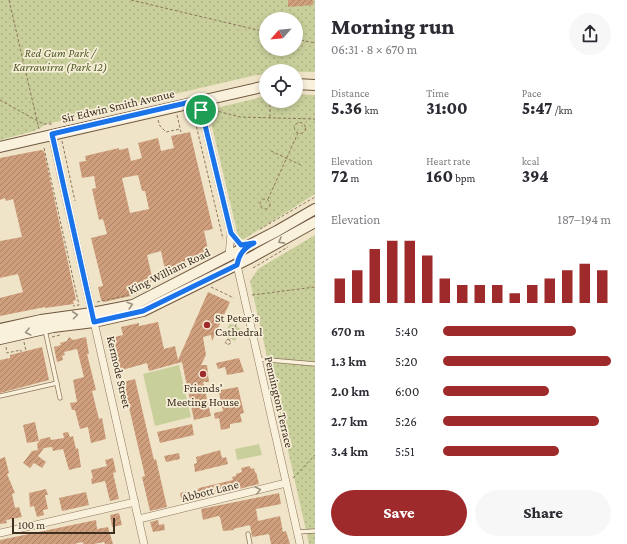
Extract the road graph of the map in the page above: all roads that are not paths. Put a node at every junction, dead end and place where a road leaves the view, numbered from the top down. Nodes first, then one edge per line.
1 (303, 84) edge
2 (315, 85) edge
3 (259, 87) edge
4 (199, 100) junction
5 (53, 129) junction
6 (0, 147) edge
7 (315, 209) edge
8 (315, 222) edge
9 (231, 233) junction
10 (250, 245) junction
11 (229, 256) junction
12 (237, 265) junction
13 (93, 318) junction
14 (0, 329) edge
15 (44, 329) junction
16 (3, 342) edge
17 (258, 359) junction
18 (315, 364) edge
19 (57, 383) junction
20 (0, 396) edge
21 (60, 398) dead end
22 (286, 483) junction
23 (135, 502) junction
24 (139, 519) junction
25 (315, 530) edge
26 (298, 532) junction
27 (0, 533) edge
28 (248, 534) dead end
29 (144, 544) edge
30 (250, 544) edge
31 (300, 544) edge

1 - 2 main road
3 - 4 main road, Sir Edwin Smith Avenue
4 - 5 main road, Sir Edwin Smith Avenue
4 - 9 street
5 - 6 main road, Sir Edwin Smith Avenue
5 - 13 street, Kermode Street
7 - 10 main road, King William Road
8 -> 12 main road, King William Road
9 - 10 street
9 - 11 street
10 - 11 main road, King William Road
10 - 12 main road
13 -> 11 main road, King William Road
12 - 13 main road, King William Road
12 - 17 street, Pennington Terrace
14 -> 13 main road, King William Road
13 - 15 main road, King William Road
13 - 23 street, Kermode Street
15 -> 16 main road, King William Road
15 - 19 lane
17 - 18 lane
17 - 22 street, Pennington Terrace
19 - 20 lane
19 - 21 lane
24 -> 22 street, Abbott Lane
22 - 26 street, Pennington Terrace
23 - 24 street, Kermode Street
23 - 27 street
24 - 29 street, Kermode Street
25 - 26 lane
26 - 31 street, Pennington Terrace
28 - 30 lane

